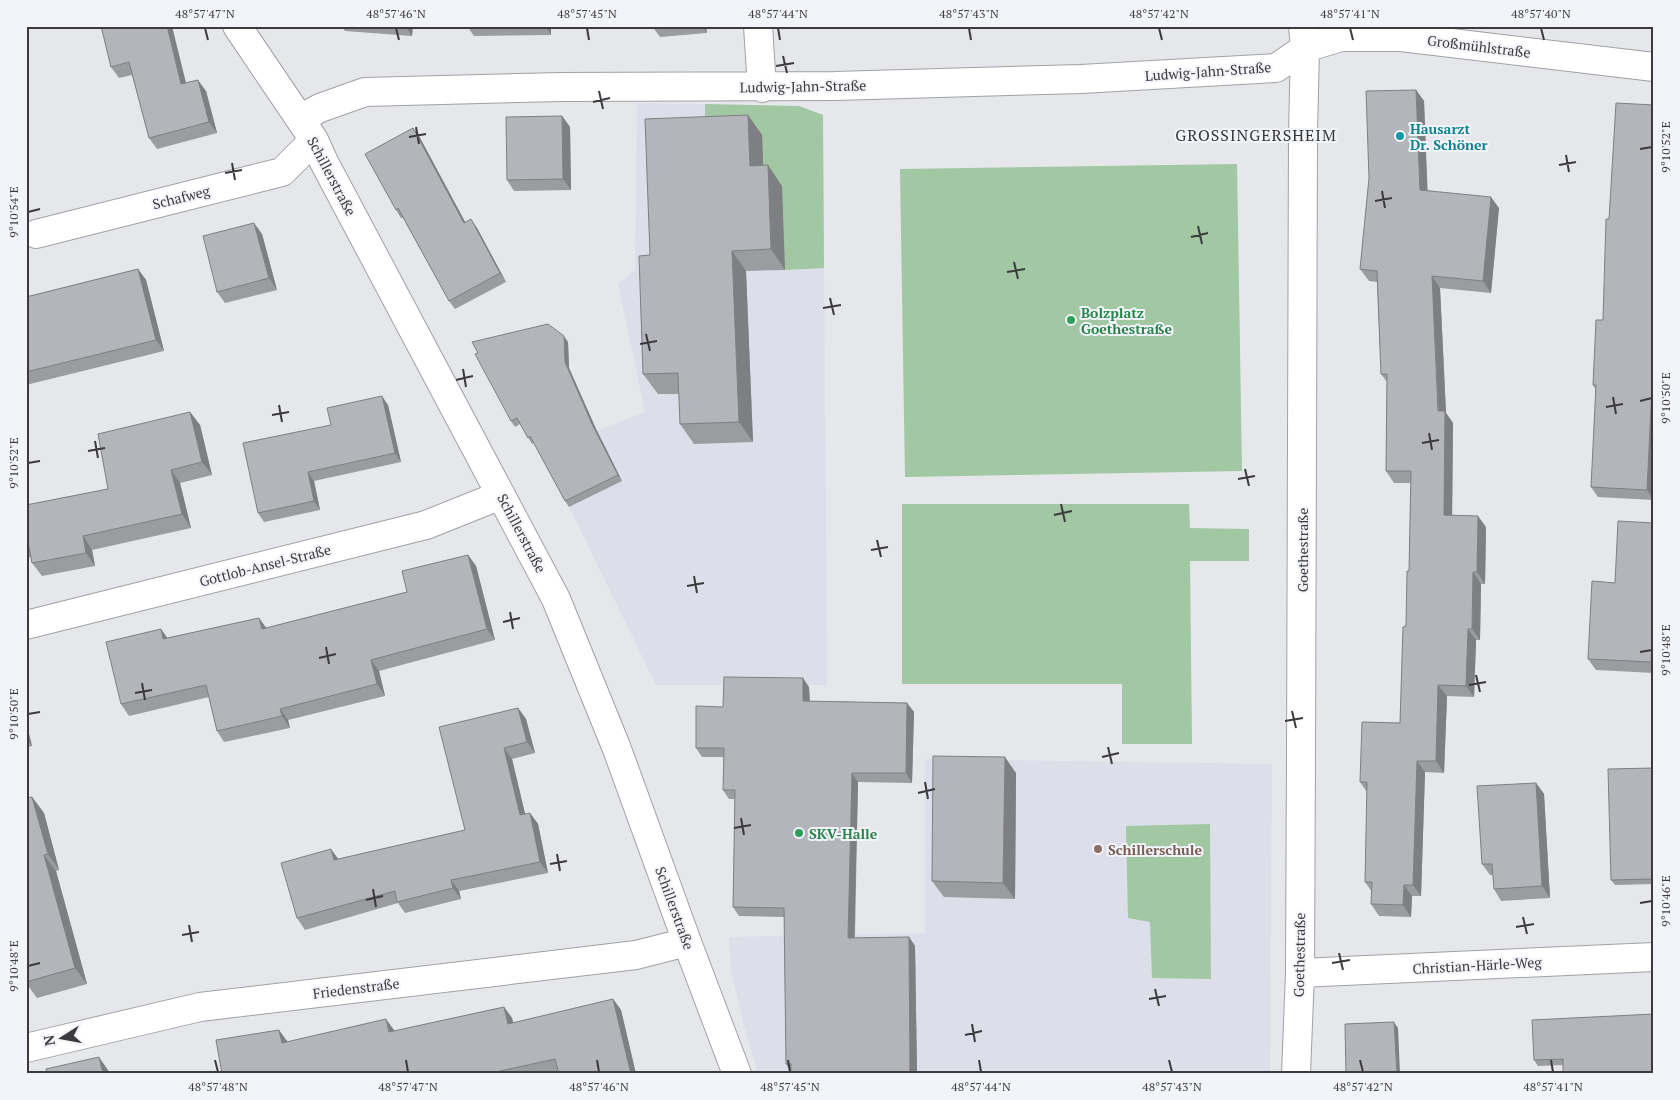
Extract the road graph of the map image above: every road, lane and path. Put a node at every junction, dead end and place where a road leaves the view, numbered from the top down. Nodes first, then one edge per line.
1 (237, 26) edge
2 (758, 26) edge
3 (1304, 37) edge
4 (1654, 67) edge
5 (762, 88) junction
6 (313, 140) junction
7 (36, 234) dead end
8 (501, 495) junction
9 (26, 625) edge
10 (687, 942) junction
11 (1654, 957) edge
12 (1300, 973) junction
13 (26, 1048) edge
14 (737, 1074) edge
15 (1296, 1074) edge

1 - 6 street, Schillerstraße
2 - 5 street
3 - 4 street, Großmühlstraße
3 - 5 street, Ludwig-Jahn-Straße
3 - 12 street, Goethestraße
5 - 6 street, Ludwig-Jahn-Straße
6 - 7 street, Schafweg
6 - 8 street, Schillerstraße
8 - 9 street, Gottlob-Ansel-Straße
8 - 10 street, Schillerstraße
10 - 13 street, Friedenstraße
10 - 14 street, Schillerstraße
11 - 12 street, Christian-Härle-Weg
12 - 15 street, Goethestraße

